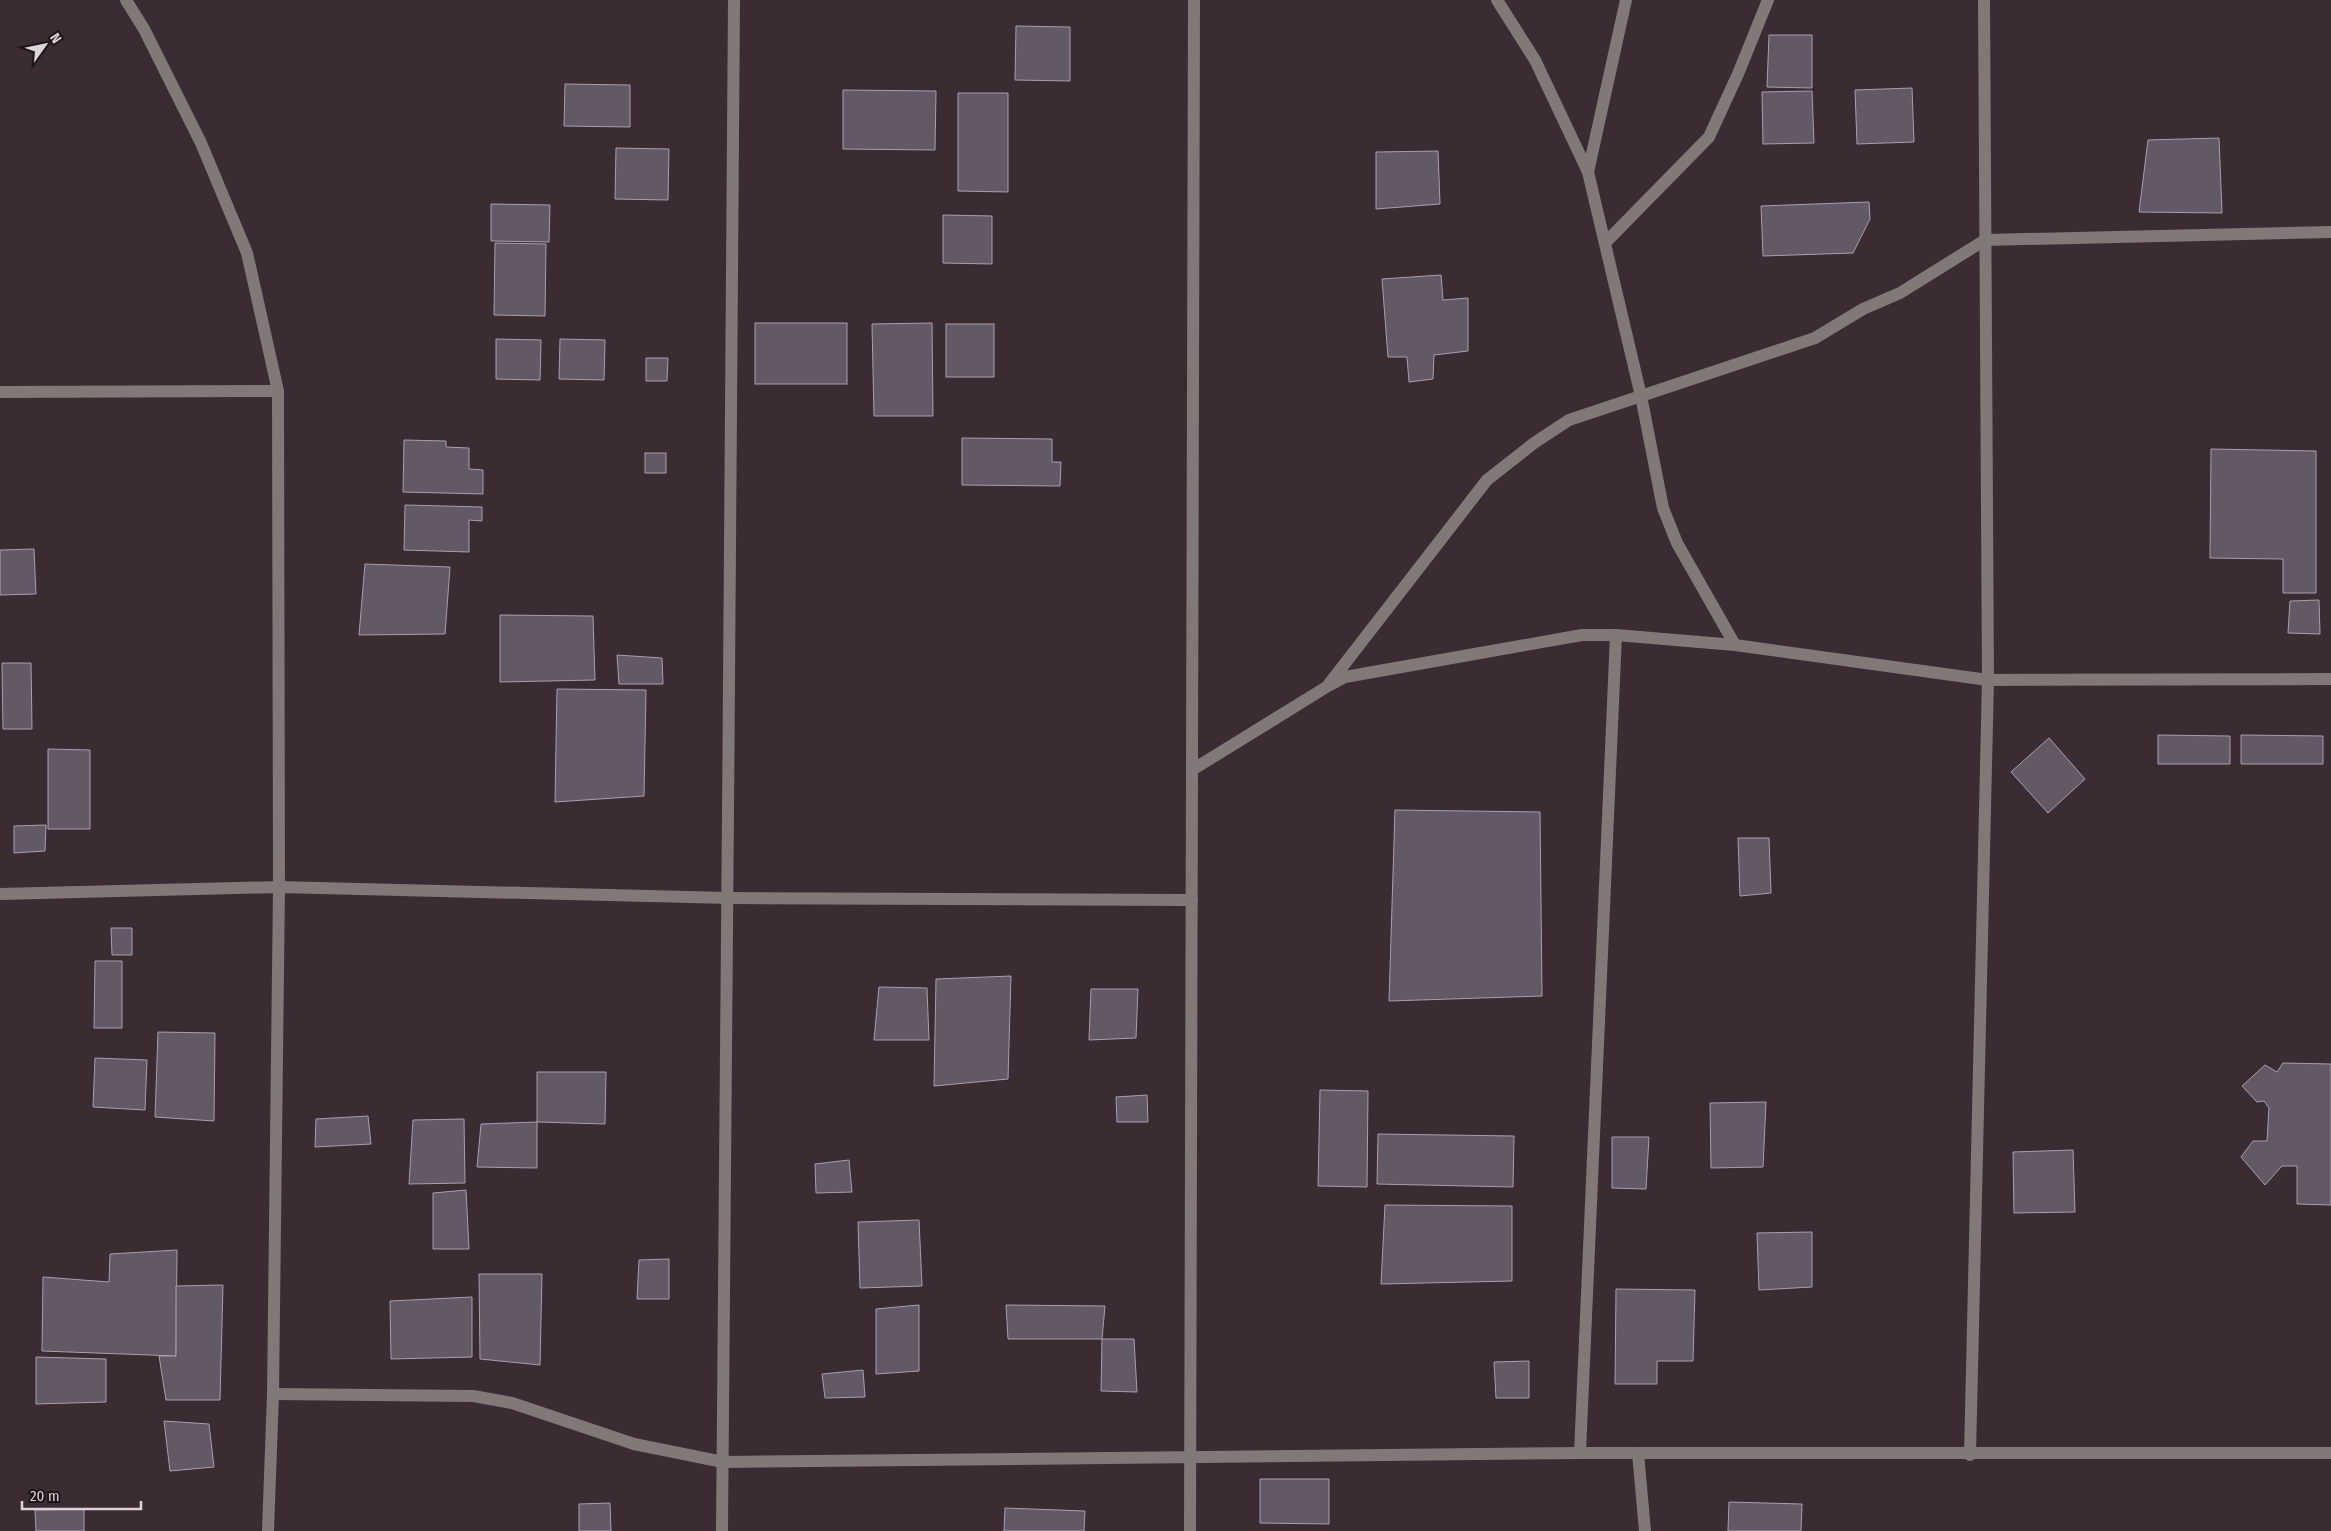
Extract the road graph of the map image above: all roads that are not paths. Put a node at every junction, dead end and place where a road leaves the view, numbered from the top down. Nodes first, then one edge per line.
1 (126, 0) edge
2 (734, 0) edge
3 (1194, 0) edge
4 (1496, 0) edge
5 (1626, 0) edge
6 (1768, 0) edge
7 (1984, 0) edge
8 (1588, 172) junction
9 (2331, 232) edge
10 (1985, 240) junction
11 (1605, 243) junction
12 (278, 391) junction
13 (0, 392) edge
14 (1641, 396) junction
15 (1616, 635) junction
16 (1736, 645) junction
17 (2331, 679) edge
18 (1988, 680) junction
19 (1328, 686) junction
20 (1192, 770) junction
21 (279, 888) junction
22 (0, 894) edge
23 (729, 898) junction
24 (1192, 900) junction
25 (273, 1394) junction
26 (1580, 1453) junction
27 (1638, 1453) junction
28 (2331, 1454) edge
29 (1970, 1455) junction
30 (1190, 1458) junction
31 (723, 1462) junction
32 (268, 1531) edge
33 (722, 1531) edge
34 (1190, 1531) edge
35 (1645, 1531) edge

1 - 12 street
2 - 23 street
3 - 20 street
4 - 8 street
5 - 8 street
6 - 11 street
7 - 10 street
8 - 11 street
9 - 10 street
10 - 14 street
10 - 18 street
11 - 14 street
12 - 13 street
12 - 21 street
14 - 16 street
14 - 19 street
15 - 16 street
15 - 19 street
15 - 26 street
16 - 18 street
17 - 18 street
18 - 29 street
19 - 20 street
20 - 24 street
21 - 22 street
21 - 23 street
21 - 25 street
23 - 24 street
23 - 31 street
24 - 30 street
25 - 31 street
25 - 32 street
26 - 27 street
26 - 30 street
27 - 29 street
27 - 35 street
28 - 29 street
30 - 31 street
30 - 34 street
31 - 33 street

